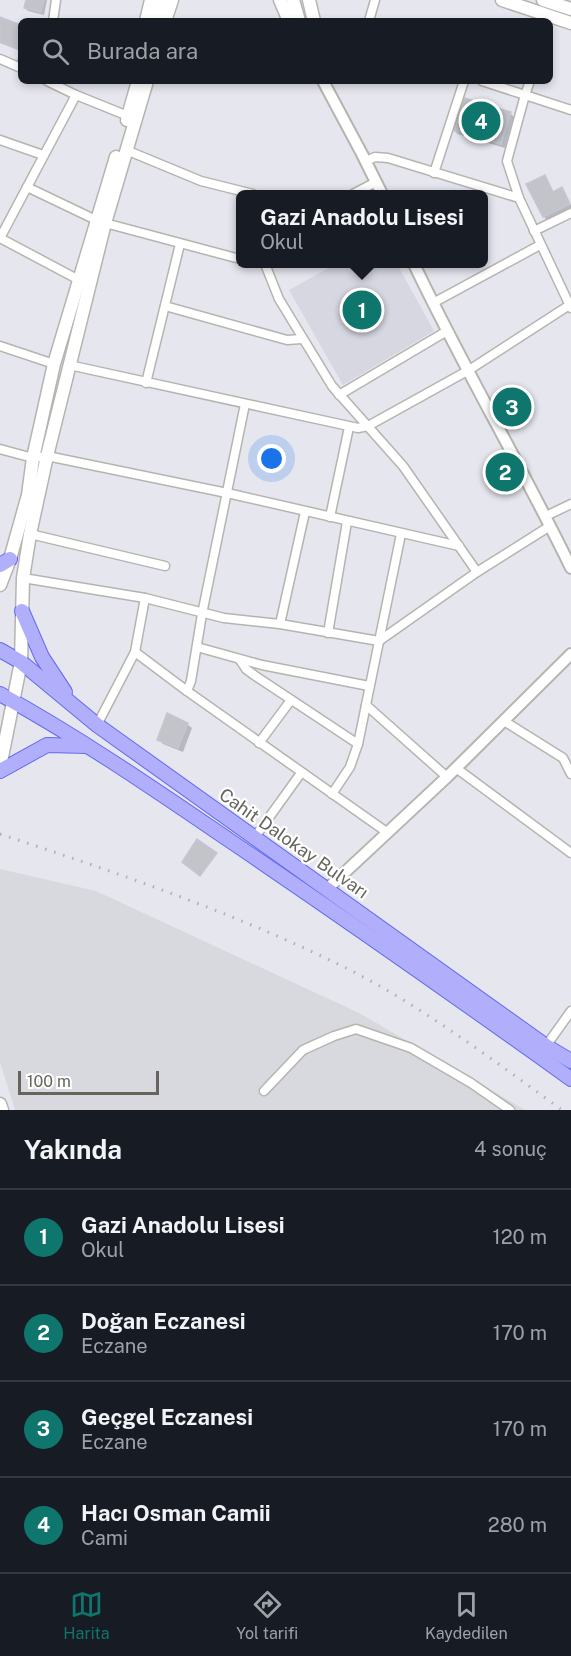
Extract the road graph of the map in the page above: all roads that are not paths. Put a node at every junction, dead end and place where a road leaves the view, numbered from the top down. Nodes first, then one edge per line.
1 (56, 0) edge
2 (151, 0) edge
3 (160, 0) edge
4 (172, 0) edge
5 (280, 0) edge
6 (292, 0) edge
7 (375, 0) edge
8 (502, 0) edge
9 (543, 0) edge
10 (308, 1) edge
11 (571, 9) edge
12 (53, 18) edge
13 (147, 18) edge
14 (155, 18) edge
15 (166, 18) edge
16 (288, 18) edge
17 (298, 18) edge
18 (306, 18) edge
19 (313, 18) edge
20 (370, 18) edge
21 (543, 18) edge
22 (553, 22) edge
23 (571, 22) edge
24 (0, 59) edge
25 (18, 67) edge
26 (53, 84) edge
27 (146, 84) edge
28 (325, 84) edge
29 (463, 84) edge
30 (491, 84) edge
31 (530, 84) edge
32 (135, 85) edge
33 (76, 95) junction
34 (525, 95) junction
35 (571, 110) edge
36 (128, 116) junction
37 (0, 140) edge
38 (126, 150) junction
39 (43, 155) junction
40 (366, 161) junction
41 (434, 173) junction
42 (376, 182) junction
43 (27, 187) junction
44 (236, 190) edge
45 (362, 190) edge
46 (380, 190) edge
47 (519, 198) junction
48 (571, 213) edge
49 (101, 221) junction
50 (534, 231) junction
51 (0, 238) edge
52 (180, 244) junction
53 (540, 245) junction
54 (236, 258) edge
55 (265, 268) edge
56 (416, 268) edge
57 (79, 280) junction
58 (433, 303) junction
59 (165, 306) junction
60 (570, 306) edge
61 (447, 331) junction
62 (303, 339) junction
63 (0, 346) edge
64 (54, 364) junction
65 (69, 366) junction
66 (469, 370) junction
67 (146, 383) junction
68 (339, 395) junction
69 (245, 404) junction
70 (368, 426) junction
71 (349, 428) junction
72 (0, 448) edge
73 (47, 456) junction
74 (33, 458) junction
75 (227, 493) junction
76 (571, 504) edge
77 (305, 512) junction
78 (330, 518) junction
79 (548, 521) junction
80 (347, 522) junction
81 (30, 534) junction
82 (401, 534) junction
83 (459, 546) junction
84 (3, 560) edge
85 (165, 566) dead end
86 (571, 568) edge
87 (477, 572) junction
88 (23, 578) junction
89 (0, 585) edge
90 (145, 598) junction
91 (22, 611) junction
92 (202, 614) junction
93 (280, 624) junction
94 (328, 633) junction
95 (379, 641) junction
96 (197, 647) junction
97 (0, 650) edge
98 (135, 652) junction
99 (571, 654) edge
100 (240, 660) junction
101 (21, 663) junction
102 (369, 686) junction
103 (187, 691) junction
104 (0, 694) edge
105 (291, 700) junction
106 (14, 702) junction
107 (73, 704) junction
108 (366, 705) junction
109 (504, 721) junction
110 (97, 725) junction
111 (260, 743) junction
112 (358, 744) junction
113 (90, 747) junction
114 (456, 768) junction
115 (0, 769) edge
116 (301, 772) junction
117 (571, 774) edge
118 (447, 777) junction
119 (332, 794) junction
120 (388, 833) junction
121 (255, 837) junction
122 (571, 853) edge
123 (327, 889) junction
124 (571, 1011) edge
125 (546, 1046) junction
126 (571, 1061) edge
127 (571, 1079) edge
128 (264, 1091) dead end
129 (0, 1104) edge
130 (2, 1110) edge
131 (510, 1110) edge

1 - 12 street
2 - 13 main road
3 - 14 main road
4 - 15 main road
5 - 16 main road
6 - 17 main road
7 - 20 street
8 - 21 main road
9 - 11 main road
10 - 18 main road
10 - 19 main road
22 - 23 main road
24 - 25 street
26 - 33 street
27 - 38 main road
28 - 40 street
29 - 41 street
30 - 34 street
31 - 34 street
32 - 36 main road
33 - 36 street
33 - 39 street
34 - 35 street
34 - 47 street
36 - 49 main road
37 - 39 street
38 - 44 street
38 - 49 main road
39 - 43 street
40 - 41 street
40 - 42 street
41 - 47 street
42 - 45 street
42 - 46 street
43 - 49 street
43 - 51 street
47 - 50 street
48 - 50 street
49 - 52 street
49 - 57 main road
49 - 65 main road
50 - 53 street
51 - 57 street
52 - 54 street
52 - 59 street
53 - 58 street
53 - 60 street
55 - 62 street
56 - 58 street
57 - 64 main road
58 - 61 street
59 - 62 street
59 - 67 street
60 - 66 street
61 - 66 street
61 - 68 street
62 - 68 street
63 - 64 street
64 - 74 main road
65 - 67 street
65 - 73 main road
66 - 70 street
66 - 79 street
67 - 69 street
68 - 70 street
69 - 71 street
69 - 75 street
70 - 71 street
70 - 83 street
71 - 78 street
72 - 74 street
73 - 74 street
73 - 75 street
73 - 81 main road
74 - 84 main road
75 - 77 street
75 - 92 street
76 - 79 street
77 - 78 street
77 - 93 street
78 - 80 street
79 - 86 street
79 - 87 street
80 - 82 street
80 - 94 street
81 - 85 street
81 - 88 main road
82 - 83 street
82 - 95 street
83 - 87 street
84 - 89 main road
87 - 95 street
88 - 90 street
88 - 91 main road
90 - 92 street
90 - 98 street
91 - 101 main road
91 - 107 main road
92 - 93 street
92 - 96 street
93 - 94 street
94 - 95 street
95 - 102 street
96 - 100 street
96 - 103 street
97 - 101 main road, Cahit Dalokay Bulvarı
98 - 103 street
98 - 110 street
99 - 109 street
100 - 102 street
100 - 105 street
101 - 106 main road
101 - 107 main road, Cahit Dalokay Bulvarı
102 - 108 street
103 - 111 street
104 - 106 main road, Cahit Dalokay Bulvarı
105 - 111 street
105 - 112 street
106 - 113 main road, Cahit Dalokay Bulvarı
106 - 115 main road
107 - 110 main road, Cahit Dalokay Bulvarı
108 - 112 street
108 - 118 street
109 - 114 street
109 - 117 street
110 - 121 main road, Cahit Dalokay Bulvarı
111 - 116 street
112 - 119 street
113 - 115 main road
113 - 127 main road, Cahit Dalokay Bulvarı
114 - 118 street
114 - 122 street
116 - 119 street
116 - 121 street
118 - 120 street
119 - 120 street
120 - 123 street
121 - 123 main road, Cahit Dalokay Bulvarı
123 - 125 main road, Cahit Dalokay Bulvarı
124 - 125 street
125 - 126 main road, Cahit Dalokay Bulvarı
128 - 131 street
129 - 130 main road

